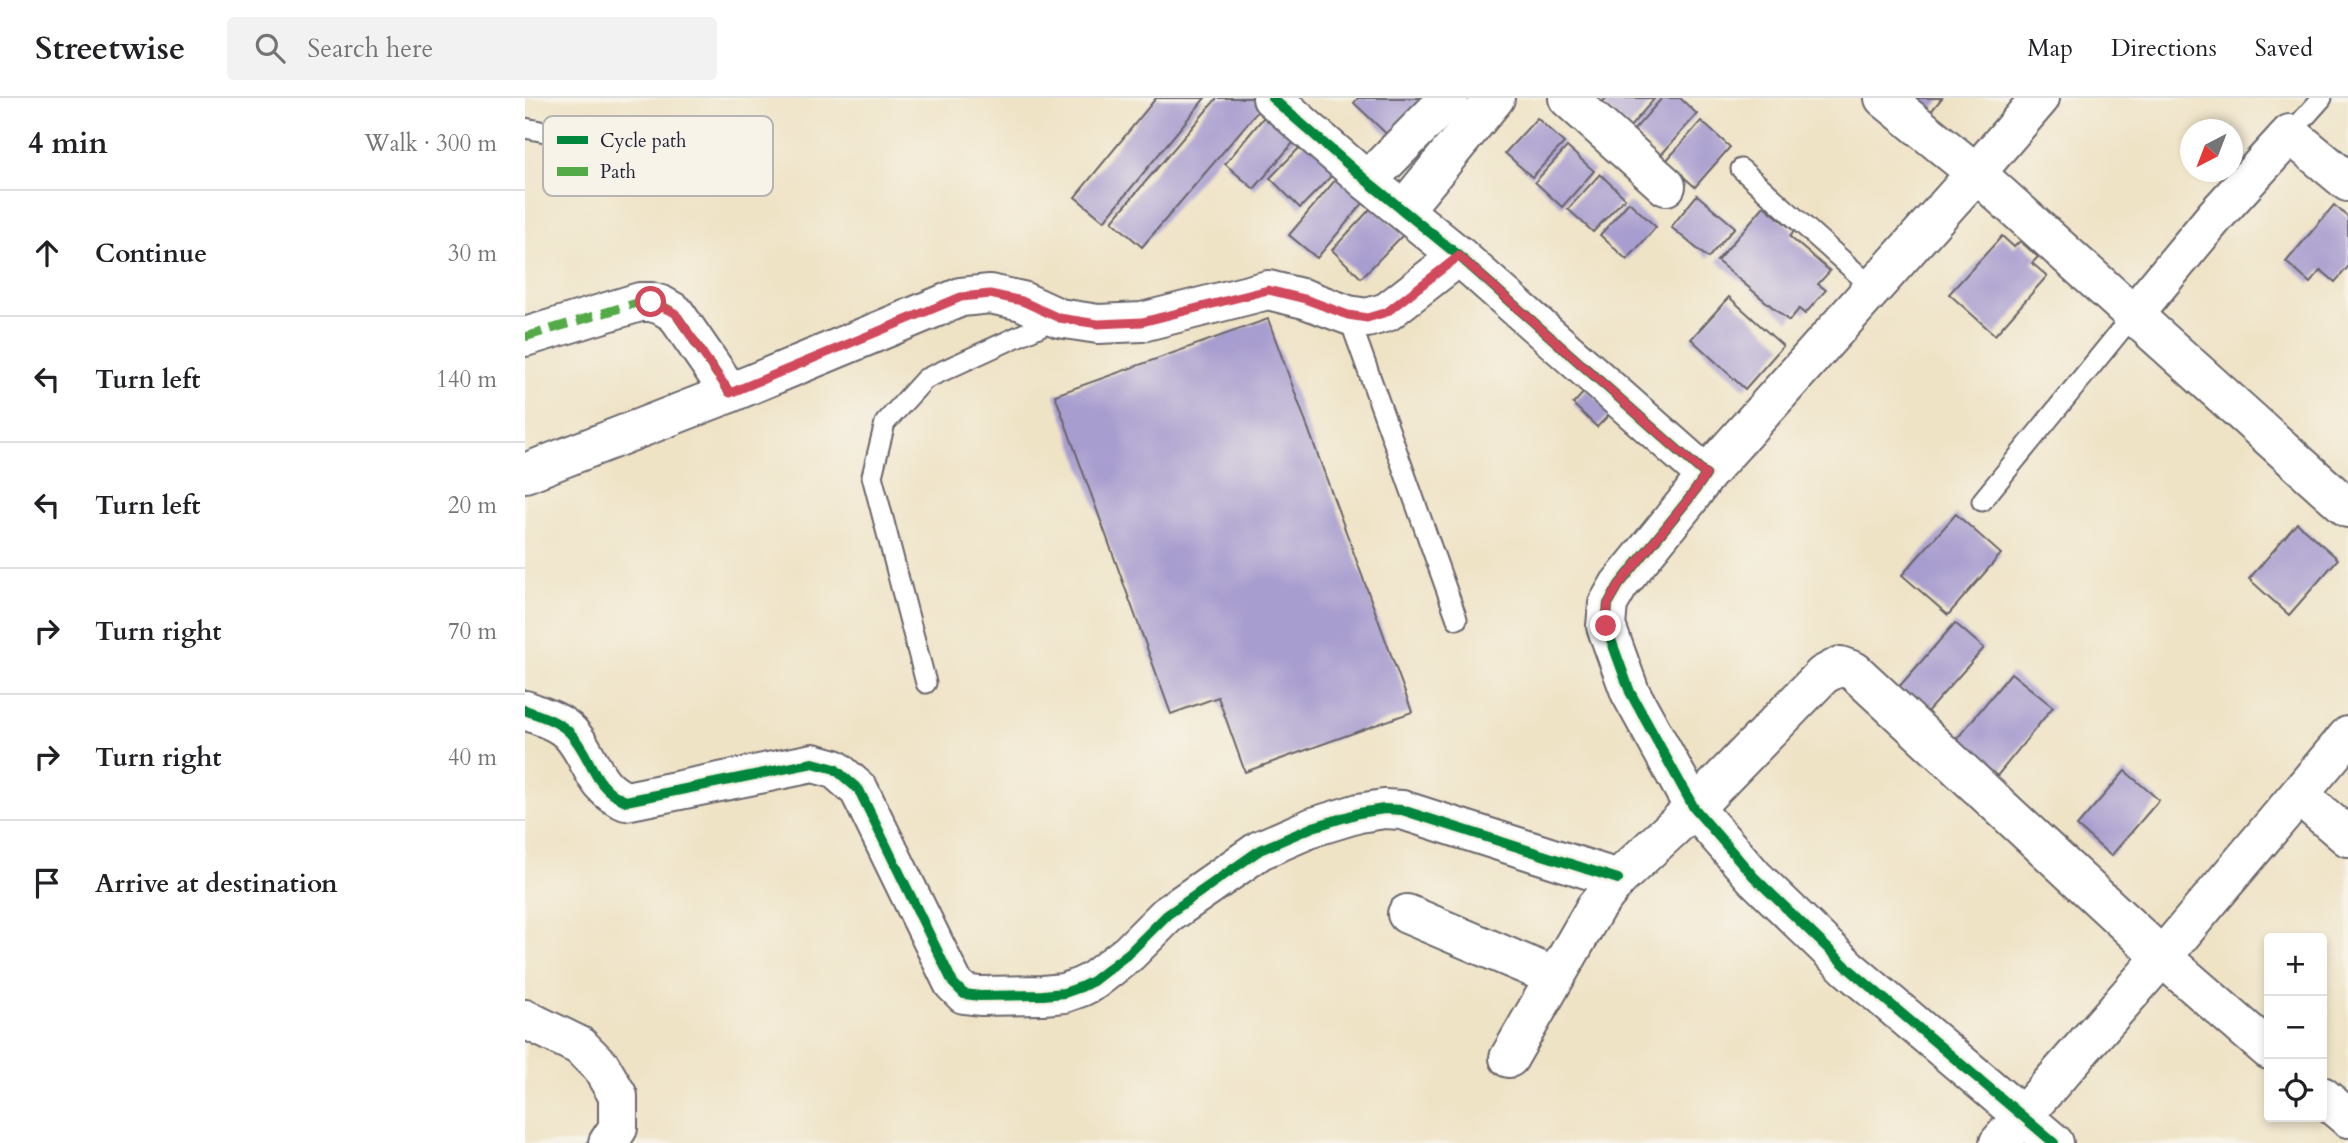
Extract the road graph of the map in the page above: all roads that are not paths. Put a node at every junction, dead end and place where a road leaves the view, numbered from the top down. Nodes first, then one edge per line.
1 (1272, 98) edge
2 (1449, 98) edge
3 (1495, 98) edge
4 (1568, 98) edge
5 (1884, 98) edge
6 (2040, 98) edge
7 (2322, 98) edge
8 (525, 128) edge
9 (543, 132) edge
10 (2290, 134) junction
11 (1741, 169) dead end
12 (1976, 173) junction
13 (1367, 181) junction
14 (2348, 182) edge
15 (1666, 186) dead end
16 (1404, 209) junction
17 (1459, 256) junction
18 (1872, 287) junction
19 (2134, 314) junction
20 (1348, 315) junction
21 (1059, 318) junction
22 (525, 337) edge
23 (730, 393) junction
24 (525, 473) edge
25 (1706, 475) junction
26 (1982, 501) dead end
27 (2348, 508) edge
28 (1457, 620) dead end
29 (926, 683) dead end
30 (525, 710) edge
31 (2348, 736) edge
32 (2299, 795) junction
33 (1694, 808) junction
34 (2348, 837) edge
35 (1618, 878) junction
36 (1408, 914) dead end
37 (2162, 957) junction
38 (1555, 977) junction
39 (525, 1019) edge
40 (2264, 1046) edge
41 (1509, 1058) dead end
42 (2327, 1100) edge
43 (2348, 1118) edge
44 (2012, 1129) edge
45 (608, 1143) edge
46 (2054, 1143) edge

1 - 13 street
2 - 13 street
3 - 16 street
4 - 15 street
5 - 12 street
6 - 12 street
7 - 10 lane
8 - 9 lane
10 - 14 street
10 - 19 street
11 - 18 lane
12 - 18 street
12 - 19 street
13 - 16 street
16 - 17 street
17 - 20 street
17 - 25 street
18 - 25 street
19 - 26 lane
19 - 27 street
20 - 21 street
20 - 28 lane
21 - 23 street
21 - 29 lane
22 - 23 street
23 - 24 street
25 - 33 street
30 - 35 street
31 - 32 street
32 - 34 street
32 - 37 street
33 - 35 street
33 - 37 street
33 - 44 street
35 - 38 street
36 - 38 street
37 - 40 street
37 - 44 street
38 - 41 street
39 - 45 street
42 - 43 street
44 - 46 street

